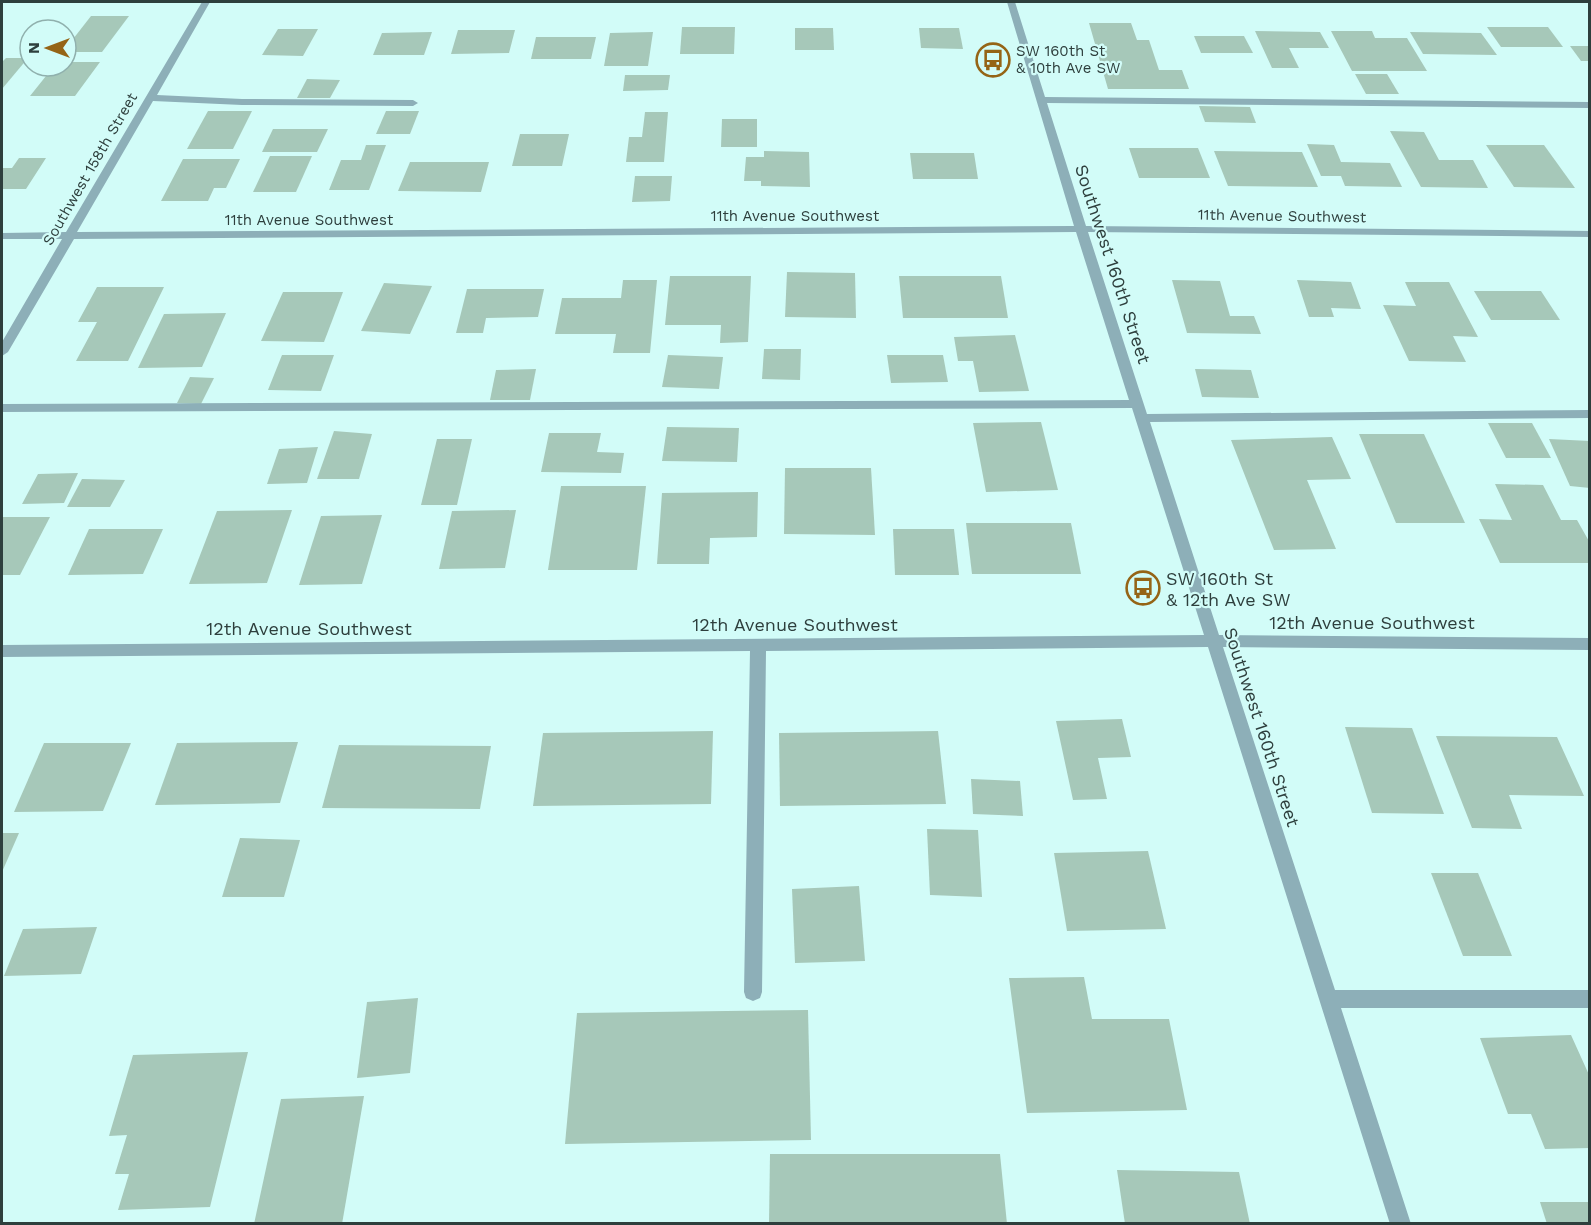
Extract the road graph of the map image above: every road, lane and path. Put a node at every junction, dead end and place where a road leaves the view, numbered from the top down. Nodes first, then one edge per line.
1 (206, 2) edge
2 (1011, 2) edge
3 (149, 98) junction
4 (1041, 100) junction
5 (413, 102) dead end
6 (1590, 105) edge
7 (1081, 229) junction
8 (1590, 234) edge
9 (2, 236) edge
10 (69, 236) junction
11 (2, 352) edge
12 (2, 408) edge
13 (1140, 411) junction
14 (1590, 414) edge
15 (1214, 641) junction
16 (758, 644) junction
17 (1590, 644) edge
18 (2, 651) edge
19 (753, 992) dead end
20 (1328, 999) junction
21 (1590, 999) edge
22 (1401, 1224) edge

1 - 3 street, Southwest 158th Street
2 - 4 street, Southwest 160th Street
3 - 5 street
3 - 10 street, Southwest 158th Street
4 - 6 street
4 - 7 street, Southwest 160th Street
7 - 8 street, 11th Avenue Southwest
7 - 10 street, 11th Avenue Southwest
7 - 13 street, Southwest 160th Street
9 - 10 street, 11th Avenue Southwest
10 - 11 street, Southwest 158th Street
12 - 13 street
13 - 14 street
13 - 15 street, Southwest 160th Street
15 - 16 street, 12th Avenue Southwest
15 - 17 street, 12th Avenue Southwest
15 - 20 street, Southwest 160th Street
16 - 18 street, 12th Avenue Southwest
16 - 19 street
20 - 21 street
20 - 22 street, Southwest 160th Street

